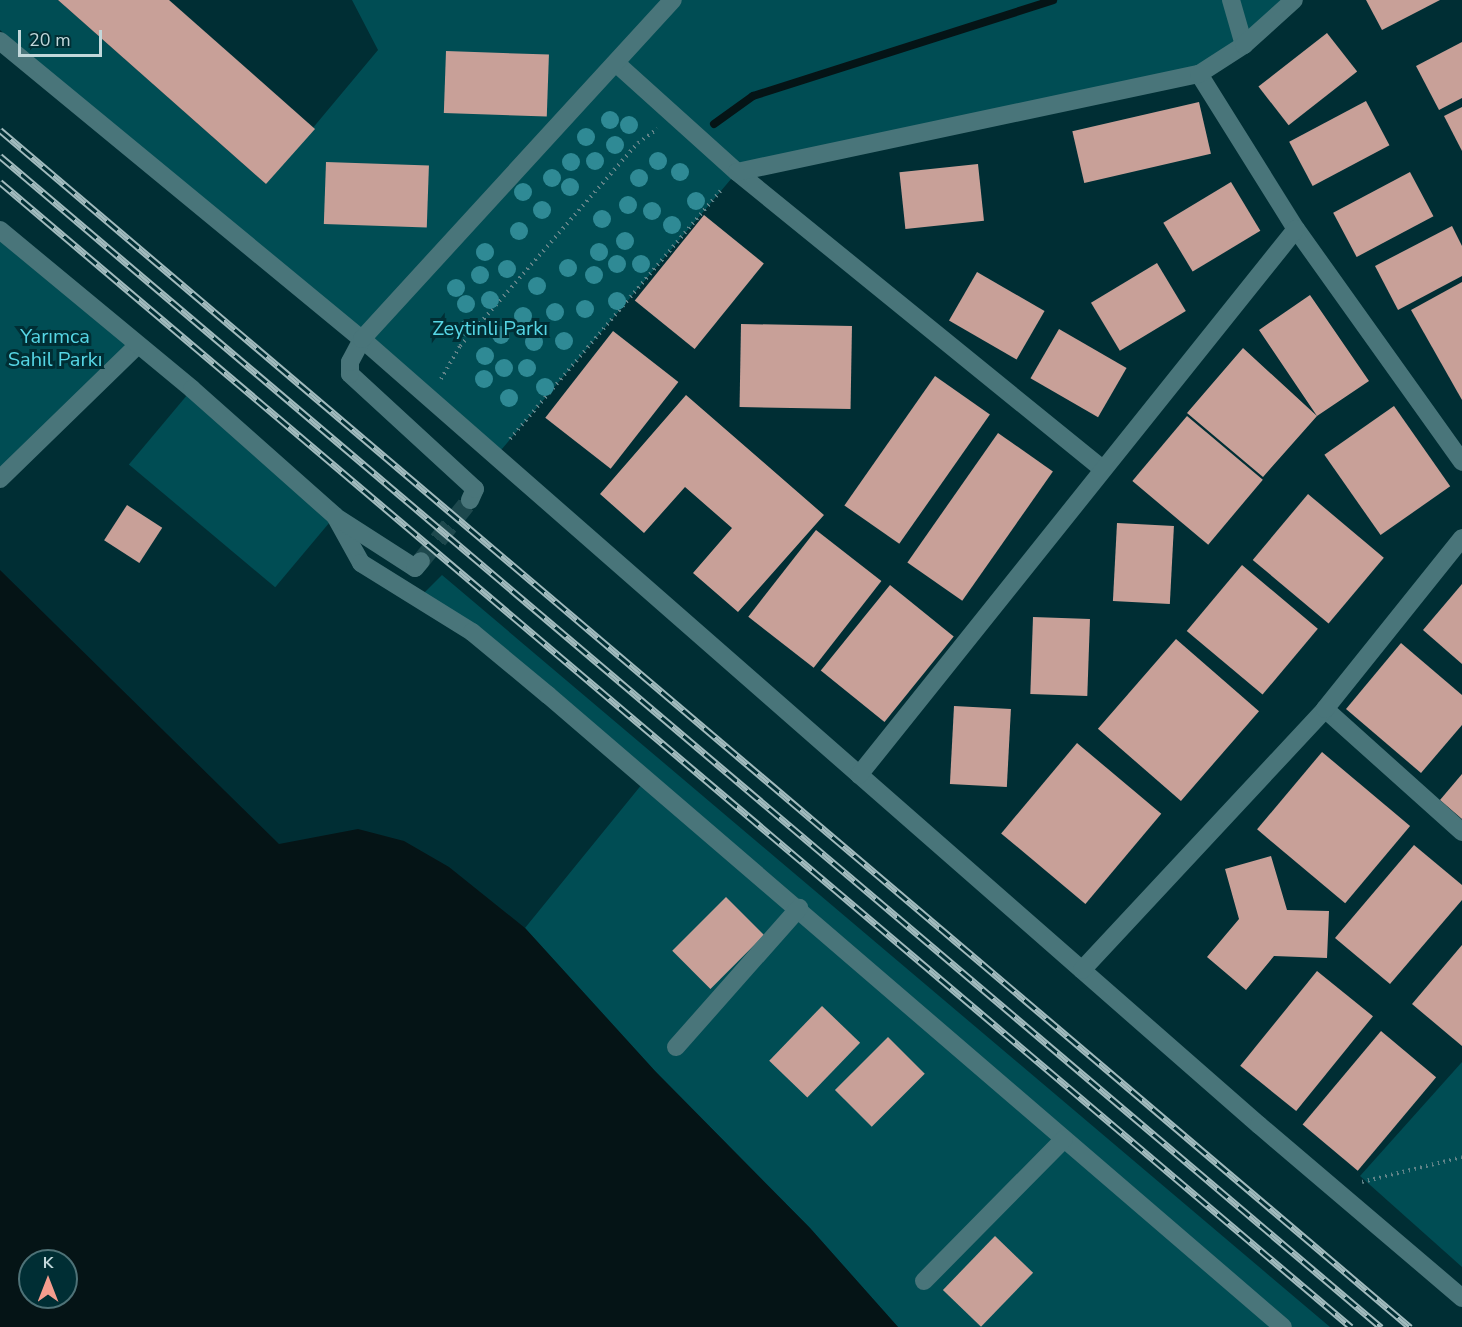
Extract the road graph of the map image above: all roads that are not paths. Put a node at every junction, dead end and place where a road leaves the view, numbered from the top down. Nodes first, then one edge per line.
1 (673, 0) edge
2 (1232, 0) edge
3 (1294, 0) edge
4 (0, 41) edge
5 (1244, 45) junction
6 (617, 64) junction
7 (1199, 74) junction
8 (737, 172) junction
9 (1296, 229) junction
10 (0, 230) edge
11 (362, 339) junction
12 (137, 346) junction
13 (1462, 462) edge
14 (1101, 468) junction
15 (0, 479) edge
16 (470, 500) dead end
17 (334, 516) junction
18 (1462, 538) edge
19 (421, 561) dead end
20 (1325, 709) junction
21 (860, 775) junction
22 (1462, 832) edge
23 (799, 908) junction
24 (1082, 970) junction
25 (676, 1047) dead end
26 (1064, 1139) junction
27 (924, 1281) dead end
28 (1462, 1298) edge
29 (1283, 1327) edge

1 - 6 street
2 - 5 street
3 - 5 street
4 - 11 street
5 - 7 street
6 - 8 street
6 - 11 street
7 - 8 street
7 - 9 street
8 - 14 street
9 - 13 street
9 - 14 street
10 - 12 street
11 - 16 street
11 - 21 street
12 - 15 street
12 - 17 street
14 - 21 street
17 - 19 street
17 - 23 street
18 - 20 street
20 - 22 street
20 - 24 street
21 - 24 street
23 - 25 street
23 - 26 street
24 - 28 street
26 - 27 street
26 - 29 street

